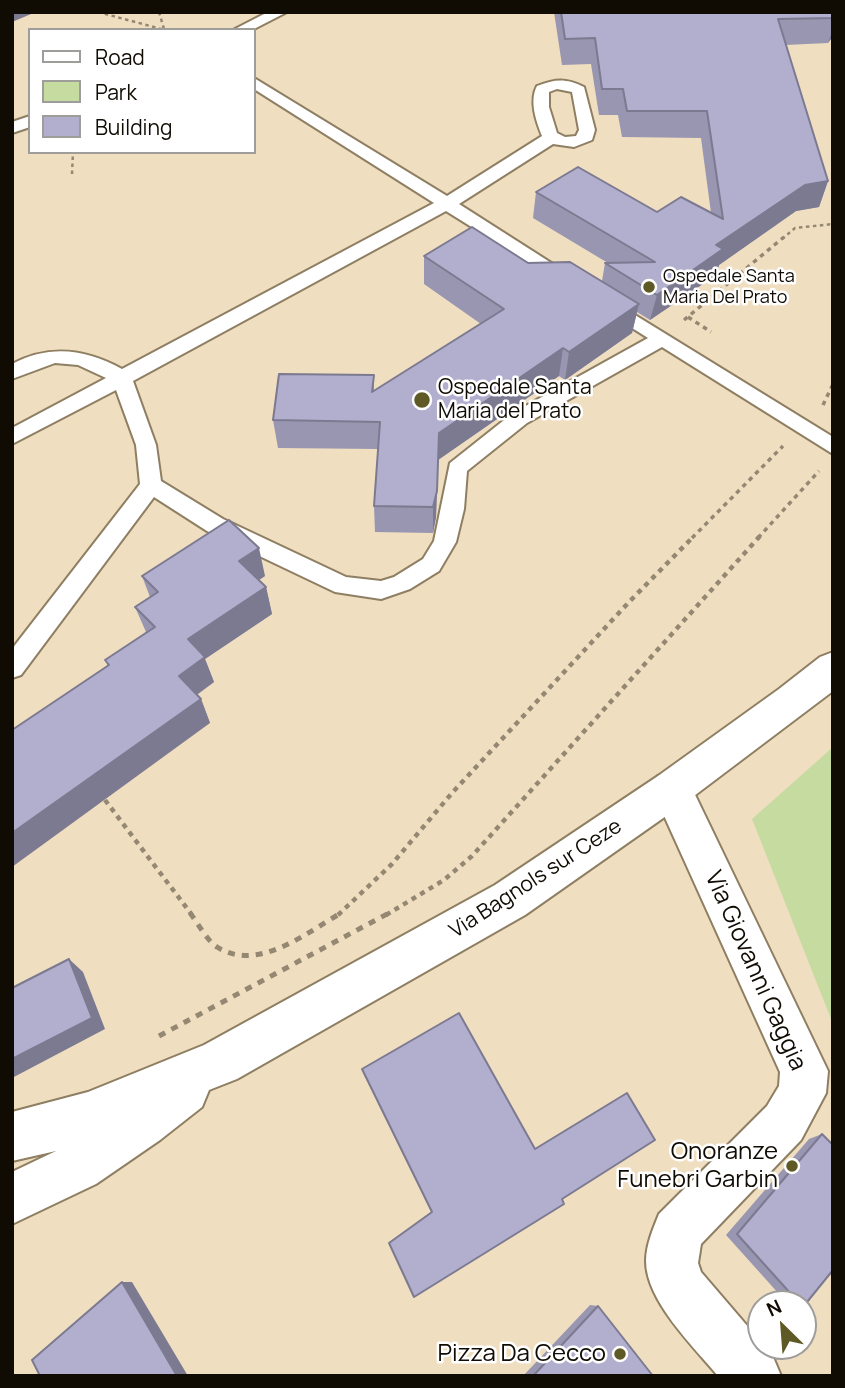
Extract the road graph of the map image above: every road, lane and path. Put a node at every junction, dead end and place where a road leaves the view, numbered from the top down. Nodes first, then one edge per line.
1 (99, 12) edge
2 (280, 12) edge
3 (158, 28) edge
4 (244, 28) edge
5 (256, 84) edge
6 (551, 138) dead end
7 (73, 154) edge
8 (72, 173) dead end
9 (448, 203) junction
10 (833, 224) edge
11 (662, 338) junction
12 (12, 372) edge
13 (122, 378) junction
14 (833, 384) edge
15 (800, 428) junction
16 (12, 437) edge
17 (833, 447) edge
18 (824, 465) dead end
19 (151, 485) junction
20 (12, 668) edge
21 (833, 668) edge
22 (672, 789) junction
23 (104, 800) edge
24 (155, 1038) dead end
25 (220, 1062) junction
26 (12, 1137) edge
27 (12, 1199) edge
28 (754, 1376) edge

1 - 3 path
2 - 4 lane
5 - 9 lane
6 - 9 lane
7 - 8 path
9 - 11 lane
9 - 13 lane
10 - 11 path
11 - 15 lane
11 - 19 lane
12 - 13 lane
13 - 16 lane
13 - 19 lane
14 - 15 path
15 - 17 lane
15 - 23 path
18 - 24 path
19 - 20 lane
21 - 22 main road, Via Bagnols sur Ceze
22 - 25 main road, Via Bagnols sur Ceze
22 - 28 main road, Via Giovanni Gaggia
25 - 26 main road, Via Bagnols sur Ceze
25 - 27 main road, Via Bagnols sur Ceze

